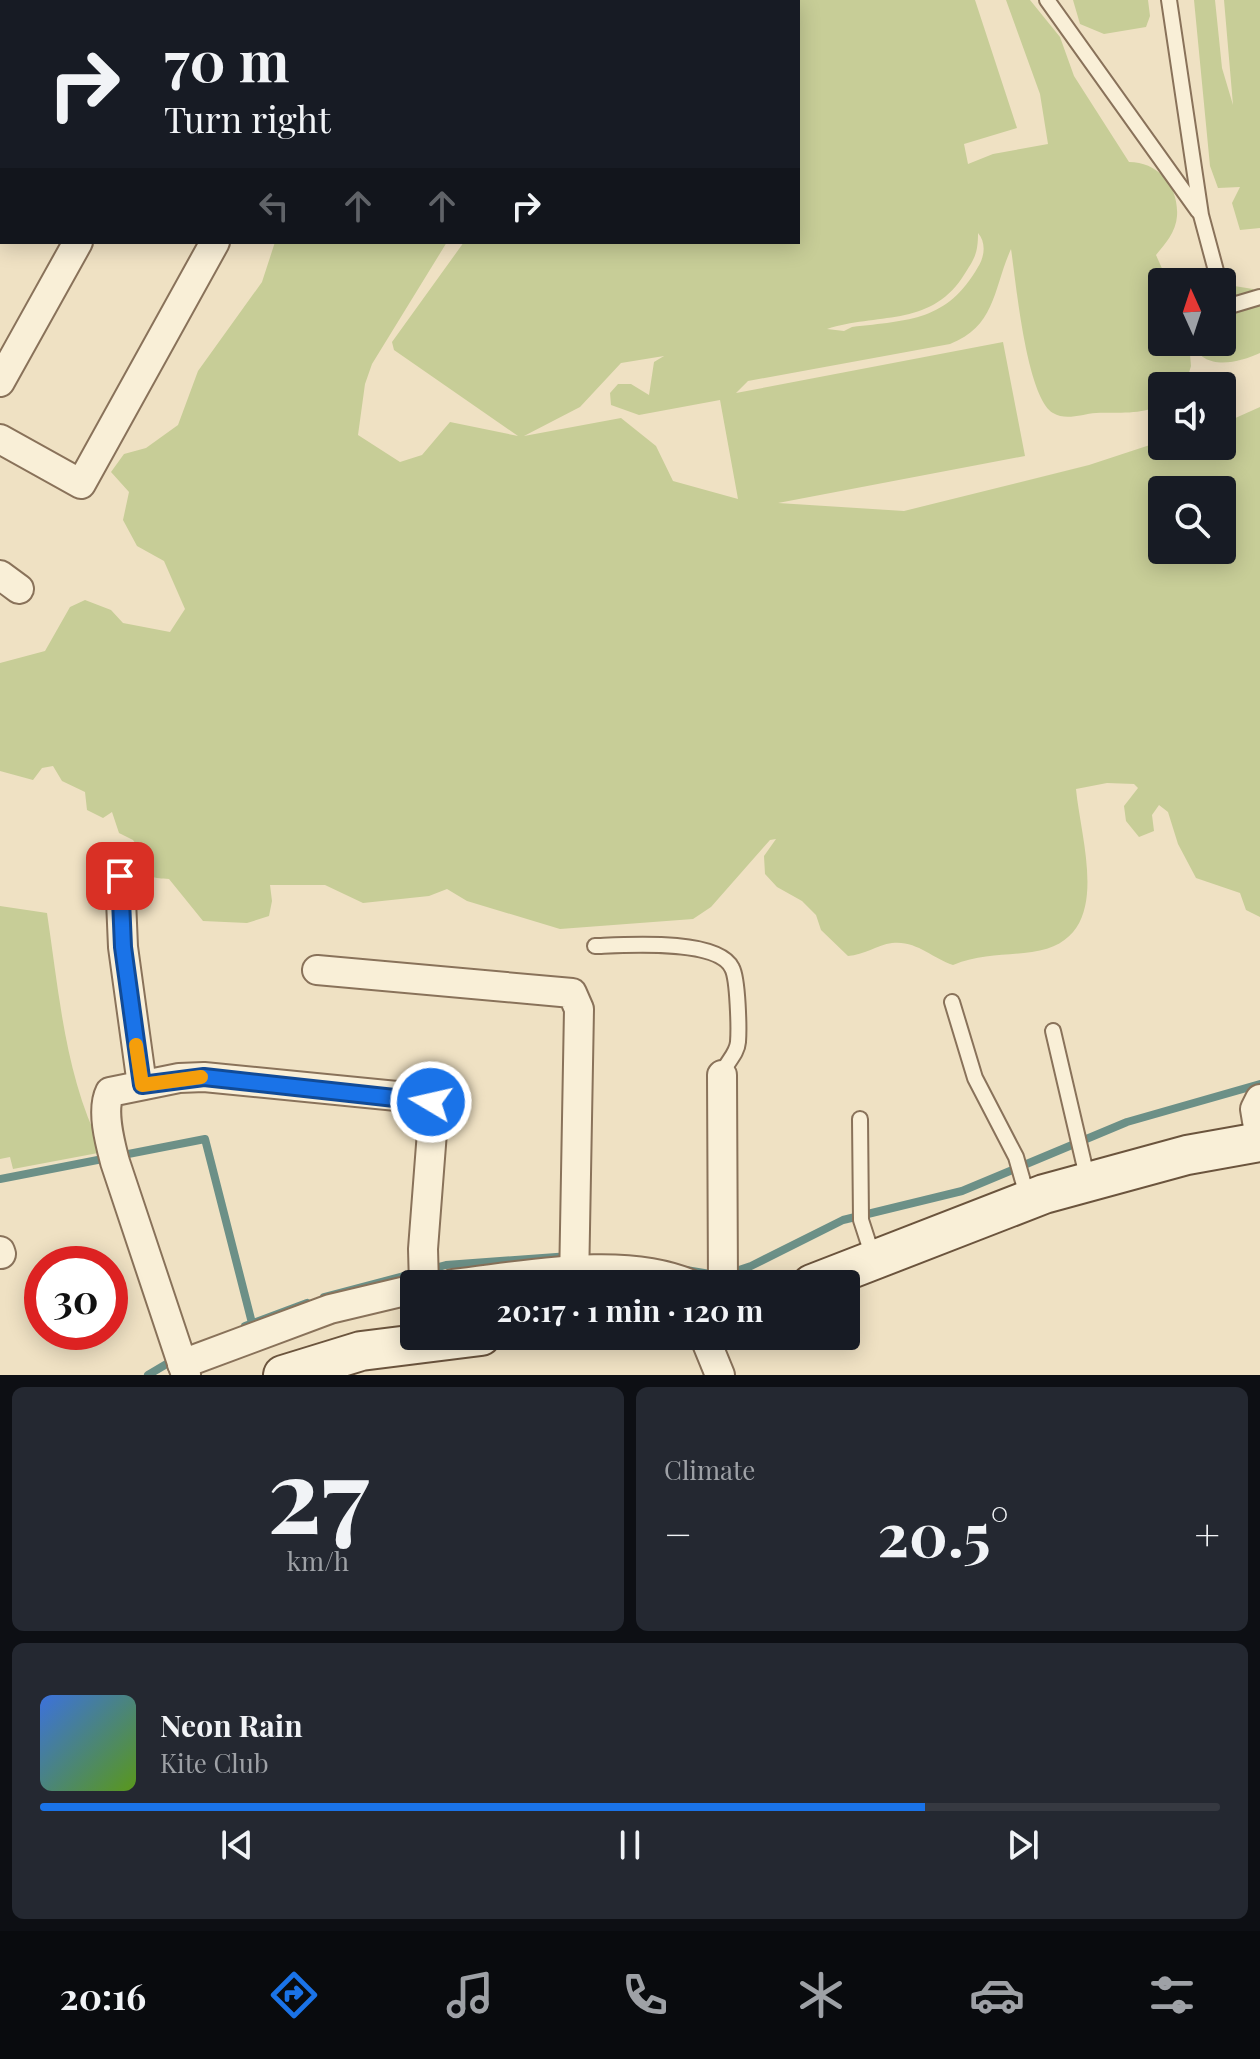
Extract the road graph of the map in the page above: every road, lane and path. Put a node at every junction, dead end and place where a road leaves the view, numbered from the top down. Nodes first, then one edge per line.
1 (1047, 0) edge
2 (1169, 0) edge
3 (1201, 215) junction
4 (77, 244) edge
5 (214, 244) edge
6 (1215, 268) edge
7 (1260, 297) edge
8 (1236, 304) edge
9 (0, 382) edge
10 (0, 439) edge
11 (120, 876) dead end
12 (595, 946) dead end
13 (317, 970) dead end
14 (952, 1002) dead end
15 (1053, 1031) dead end
16 (722, 1075) joint
17 (142, 1085) junction
18 (1260, 1099) edge
19 (860, 1119) dead end
20 (1260, 1140) edge
21 (1088, 1181) junction
22 (1028, 1199) junction
23 (874, 1260) junction
24 (576, 1267) edge
25 (424, 1270) edge
26 (554, 1270) edge
27 (608, 1270) edge
28 (722, 1270) edge
29 (848, 1270) edge
30 (400, 1292) edge
31 (400, 1345) edge
32 (710, 1350) edge
33 (351, 1365) edge
34 (184, 1370) edge
35 (283, 1375) edge
36 (720, 1375) edge

1 - 3 lane
2 - 3 lane
3 - 6 lane
4 - 9 street
5 - 10 street
7 - 8 lane
11 - 17 street
12 - 16 lane
13 - 24 street
14 - 22 lane
15 - 21 lane
16 - 28 street
17 - 25 street
17 - 34 street
18 - 20 street
19 - 23 lane
20 - 21 street
21 - 22 street
22 - 23 street
23 - 29 street
24 - 26 street
24 - 27 street
30 - 34 street
31 - 33 street
32 - 36 street
33 - 35 street

